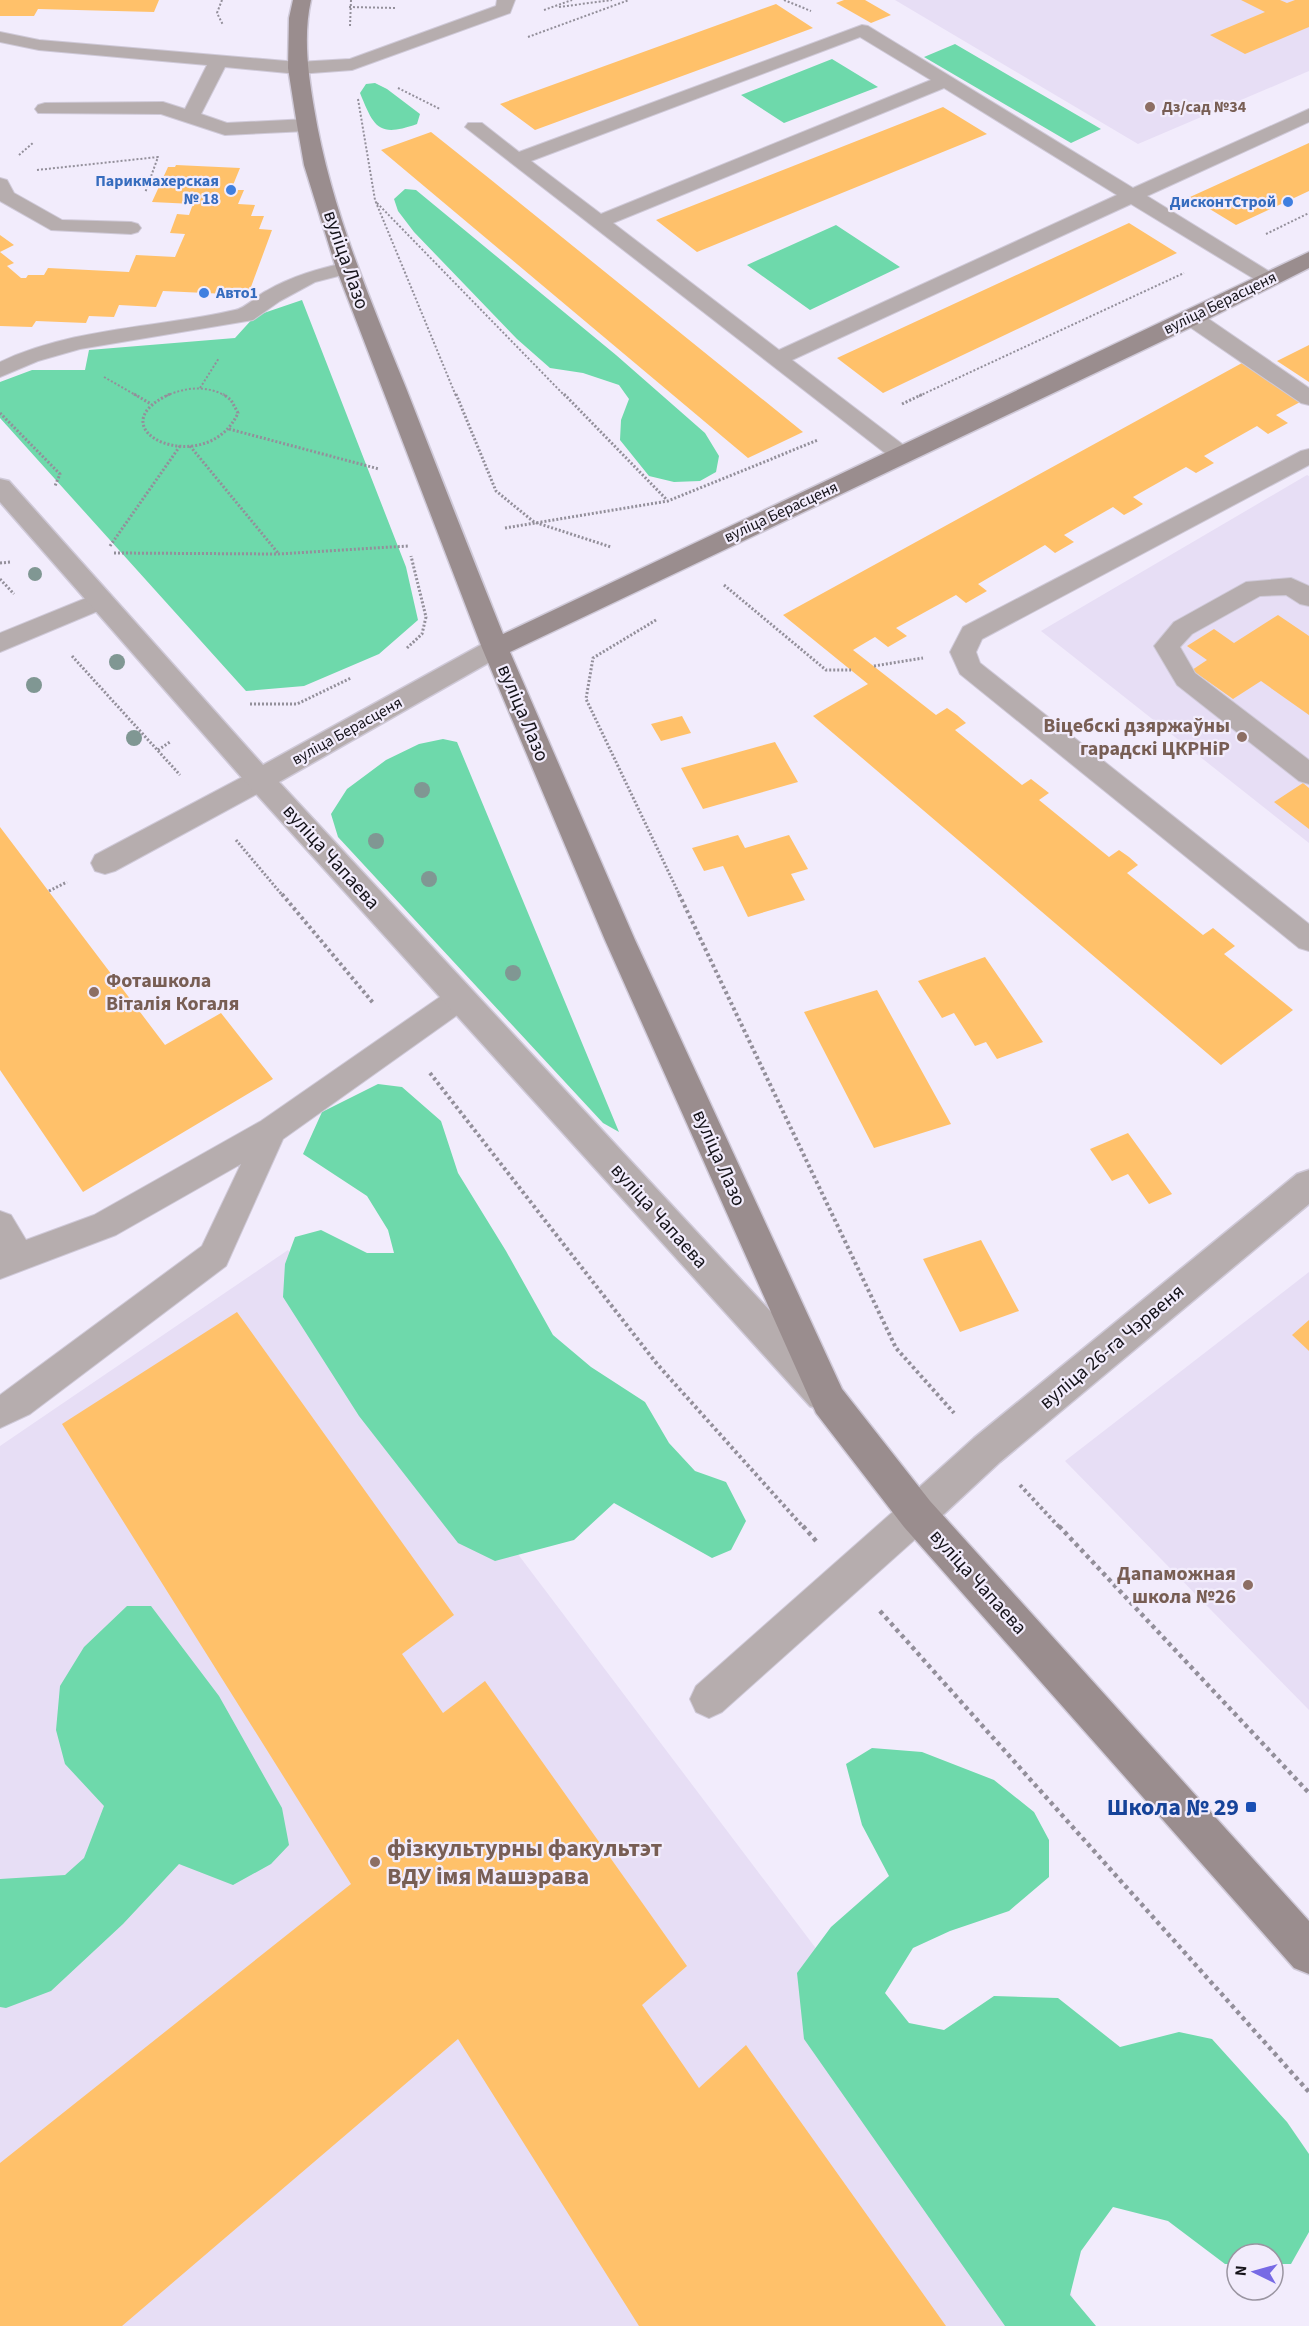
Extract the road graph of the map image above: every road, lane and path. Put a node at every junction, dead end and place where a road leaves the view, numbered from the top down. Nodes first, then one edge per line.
1 (302, 0) edge
2 (351, 0) edge
3 (506, 0) edge
4 (612, 0) edge
5 (550, 8) dead end
6 (0, 37) edge
7 (219, 61) junction
8 (352, 64) junction
9 (298, 68) junction
10 (945, 81) junction
11 (45, 109) dead end
12 (1309, 115) edge
13 (190, 117) junction
14 (307, 125) junction
15 (475, 128) joint
16 (518, 159) junction
17 (34, 170) dead end
18 (0, 184) edge
19 (1132, 196) junction
20 (375, 200) junction
21 (1309, 213) edge
22 (599, 222) junction
23 (131, 228) joint
24 (1225, 253) junction
25 (1309, 259) edge
26 (347, 268) junction
27 (1268, 279) junction
28 (1192, 318) junction
29 (776, 359) junction
30 (0, 370) edge
31 (1309, 398) edge
32 (860, 423) junction
33 (230, 429) junction
34 (180, 446) junction
35 (190, 446) junction
36 (902, 455) junction
37 (1309, 456) edge
38 (379, 469) dead end
39 (2, 493) edge
40 (668, 501) junction
41 (534, 522) junction
42 (505, 528) dead end
43 (611, 546) dead end
44 (278, 554) junction
45 (0, 579) edge
46 (734, 579) dead end
47 (1309, 598) edge
48 (101, 600) junction
49 (661, 617) dead end
50 (43, 624) junction
51 (0, 644) edge
52 (495, 648) junction
53 (963, 652) junction
54 (399, 655) dead end
55 (873, 666) dead end
56 (851, 670) dead end
57 (358, 675) dead end
58 (238, 704) dead end
59 (1309, 774) edge
60 (261, 780) junction
61 (209, 807) junction
62 (105, 863) dead end
63 (1309, 940) edge
64 (460, 998) junction
65 (402, 1037) junction
66 (272, 1130) junction
67 (1309, 1184) edge
68 (0, 1224) edge
69 (10, 1260) edge
70 (829, 1401) junction
71 (0, 1412) edge
72 (987, 1450) junction
73 (916, 1514) junction
74 (847, 1575) junction
75 (709, 1699) dead end
76 (1309, 1793) edge
77 (1309, 1953) edge
78 (1309, 2092) edge

1 - 9 street, вуліца Лазо
2 - 8 path
3 - 8 lane
4 - 5 path
6 - 7 lane
7 - 9 lane
7 - 13 lane
8 - 9 lane
8 - 15 path
8 - 20 path
9 - 14 street, вуліца Лазо
10 - 16 lane
10 - 19 lane
10 - 22 lane
11 - 13 lane
12 - 19 lane
13 - 14 lane
14 - 26 street, вуліца Лазо
15 - 16 lane
16 - 22 lane
17 - 23 path
18 - 23 lane
19 - 24 lane
19 - 29 lane
20 - 40 path
20 - 41 path
21 - 24 path
22 - 29 lane
24 - 27 lane
24 - 32 path
25 - 27 street, вуліца Берасценя
26 - 30 lane
26 - 52 street, вуліца Лазо
27 - 28 street, вуліца Берасценя
28 - 31 lane
28 - 36 street, вуліца Берасценя
29 - 32 lane
32 - 36 lane
32 - 40 path
33 - 34 path
33 - 35 path
33 - 38 path
34 - 35 path
34 - 44 path
35 - 44 path
36 - 52 street, вуліца Берасценя
37 - 53 lane
39 - 48 street, вуліца Чапаева
40 - 41 path
41 - 42 path
41 - 43 path
44 - 54 path
45 - 50 path
46 - 56 path
47 - 59 lane
48 - 50 lane
48 - 60 street, вуліца Чапаева
49 - 72 path
50 - 51 lane
50 - 61 path
52 - 60 street, вуліца Берасценя
52 - 70 street, вуліца Лазо
53 - 55 path
53 - 63 lane
57 - 58 path
60 - 61 lane
60 - 64 street, вуліца Чапаева
61 - 62 lane
61 - 65 path
64 - 65 lane
64 - 70 street, вуліца Чапаева
65 - 66 lane
65 - 74 path
66 - 69 lane
66 - 71 lane
67 - 72 street, вуліца 26-га Чэрвеня
68 - 69 lane
70 - 73 street, вуліца Чапаева
72 - 73 street, вуліца 26-га Чэрвеня
72 - 76 path
73 - 74 lane
73 - 77 street, вуліца Чапаева
74 - 75 lane
74 - 78 path

